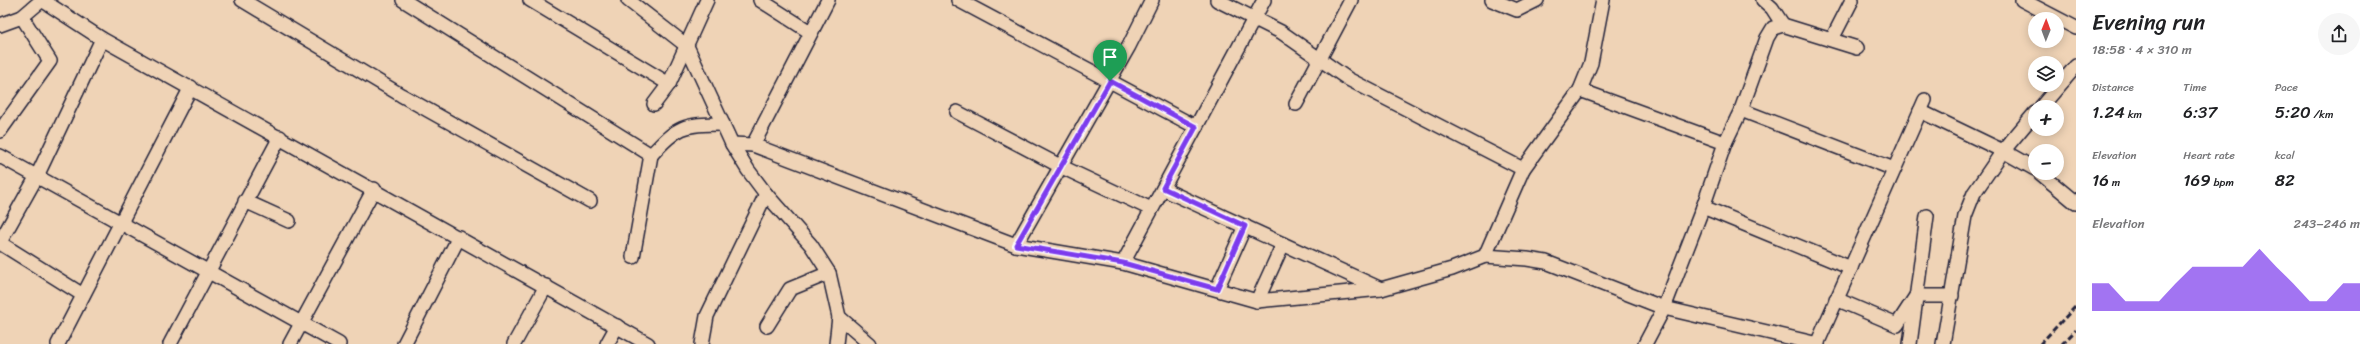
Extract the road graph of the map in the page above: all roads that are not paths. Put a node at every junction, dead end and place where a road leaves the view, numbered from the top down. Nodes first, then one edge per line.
1 (42, 0) edge
2 (242, 0) edge
3 (403, 0) edge
4 (530, 0) edge
5 (628, 0) edge
6 (707, 0) edge
7 (760, 0) edge
8 (828, 0) edge
9 (958, 0) edge
10 (1152, 0) edge
11 (1217, 0) edge
12 (1264, 0) edge
13 (1351, 0) edge
14 (1492, 0) edge
15 (1537, 0) edge
16 (1603, 0) edge
17 (1763, 0) edge
18 (1852, 0) edge
19 (2022, 0) edge
20 (22, 17) junction
21 (1254, 19) junction
22 (0, 25) edge
23 (1783, 25) junction
24 (2076, 28) edge
25 (810, 32) junction
26 (102, 39) junction
27 (1832, 39) junction
28 (687, 46) junction
29 (1857, 48) dead end
30 (1319, 58) junction
31 (2076, 66) edge
32 (1110, 81) junction
33 (669, 84) junction
34 (191, 87) junction
35 (1580, 90) junction
36 (2047, 100) edge
37 (654, 104) dead end
38 (1296, 104) dead end
39 (1741, 110) junction
40 (957, 112) dead end
41 (2028, 122) edge
42 (723, 124) junction
43 (1196, 127) junction
44 (0, 131) edge
45 (280, 137) junction
46 (1725, 143) junction
47 (732, 144) junction
48 (753, 145) junction
49 (2003, 150) junction
50 (651, 155) junction
51 (0, 156) edge
52 (2028, 165) edge
53 (1062, 167) junction
54 (1523, 169) junction
55 (1894, 170) junction
56 (37, 176) junction
57 (2049, 180) edge
58 (1163, 188) junction
59 (374, 189) junction
60 (766, 194) junction
61 (245, 201) junction
62 (590, 201) dead end
63 (2076, 202) edge
64 (1703, 207) junction
65 (1151, 209) junction
66 (1927, 216) dead end
67 (289, 221) dead end
68 (121, 223) junction
69 (1245, 226) junction
70 (459, 237) junction
71 (0, 243) edge
72 (1283, 244) junction
73 (1016, 245) junction
74 (1485, 256) junction
75 (633, 258) dead end
76 (1123, 263) junction
77 (1851, 268) junction
78 (208, 271) junction
79 (828, 273) junction
80 (546, 286) junction
81 (1217, 289) junction
82 (1381, 289) junction
83 (84, 295) junction
84 (1916, 296) junction
85 (1952, 296) junction
86 (1836, 299) junction
87 (1257, 301) junction
88 (1664, 308) junction
89 (839, 317) junction
90 (301, 323) junction
91 (617, 326) junction
92 (767, 326) dead end
93 (58, 344) edge
94 (170, 344) edge
95 (290, 344) edge
96 (339, 344) edge
97 (404, 344) edge
98 (514, 344) edge
99 (607, 344) edge
100 (648, 344) edge
101 (702, 344) edge
102 (836, 344) edge
103 (870, 344) edge
104 (1645, 344) edge
105 (1818, 344) edge
106 (1910, 344) edge
107 (1944, 344) edge

1 - 20 street
1 - 26 street
2 - 62 street
3 - 50 street
4 - 33 street
5 - 28 street
6 - 28 street
7 - 25 street
8 - 25 street
9 - 32 street
10 - 32 street
11 - 21 street
12 - 21 street
13 - 30 street
14 - 15 street
16 - 35 street
17 - 23 street
18 - 27 street
19 - 24 street
20 - 22 street
20 - 44 street
21 - 30 street
21 - 43 street
23 - 27 street
23 - 39 street
25 - 48 street
26 - 34 street
26 - 56 street
27 - 29 street
28 - 33 street
28 - 42 street
30 - 38 street
30 - 54 street
31 - 36 street
32 - 43 street
32 - 53 street
33 - 37 street
34 - 45 street
34 - 68 street
35 - 46 street
35 - 54 street
39 - 46 street
39 - 55 street
40 - 53 street
41 - 49 street
42 - 47 street
42 - 50 street
43 - 58 street
45 - 59 street
45 - 61 street
46 - 64 street
47 - 48 street
47 - 60 street
48 - 73 street
49 - 52 street
49 - 55 street
49 - 85 street
50 - 75 street
51 - 56 street
53 - 65 street
53 - 73 street
54 - 74 street
55 - 77 street
56 - 68 street
56 - 71 street
57 - 63 street
58 - 65 street
58 - 69 street
59 - 70 street
59 - 90 street
60 - 79 street
60 - 101 street
61 - 67 street
61 - 78 street
64 - 77 street
64 - 88 street
65 - 76 street
66 - 84 street
68 - 78 street
68 - 83 street
69 - 72 street
69 - 81 street
70 - 80 street
70 - 97 street
71 - 83 street
72 - 82 street
72 - 87 street
73 - 76 street
74 - 82 street
74 - 88 street
76 - 81 street
77 - 86 street
78 - 90 street
78 - 94 street
79 - 89 street
79 - 92 street
80 - 91 street
80 - 98 street
81 - 87 street
82 - 87 street
83 - 93 street
84 - 85 street
84 - 86 street
84 - 106 street
85 - 107 street
86 - 105 street
88 - 104 street
88 - 105 street
89 - 102 street
89 - 103 street
90 - 95 street
90 - 96 street
91 - 99 street
91 - 100 street

